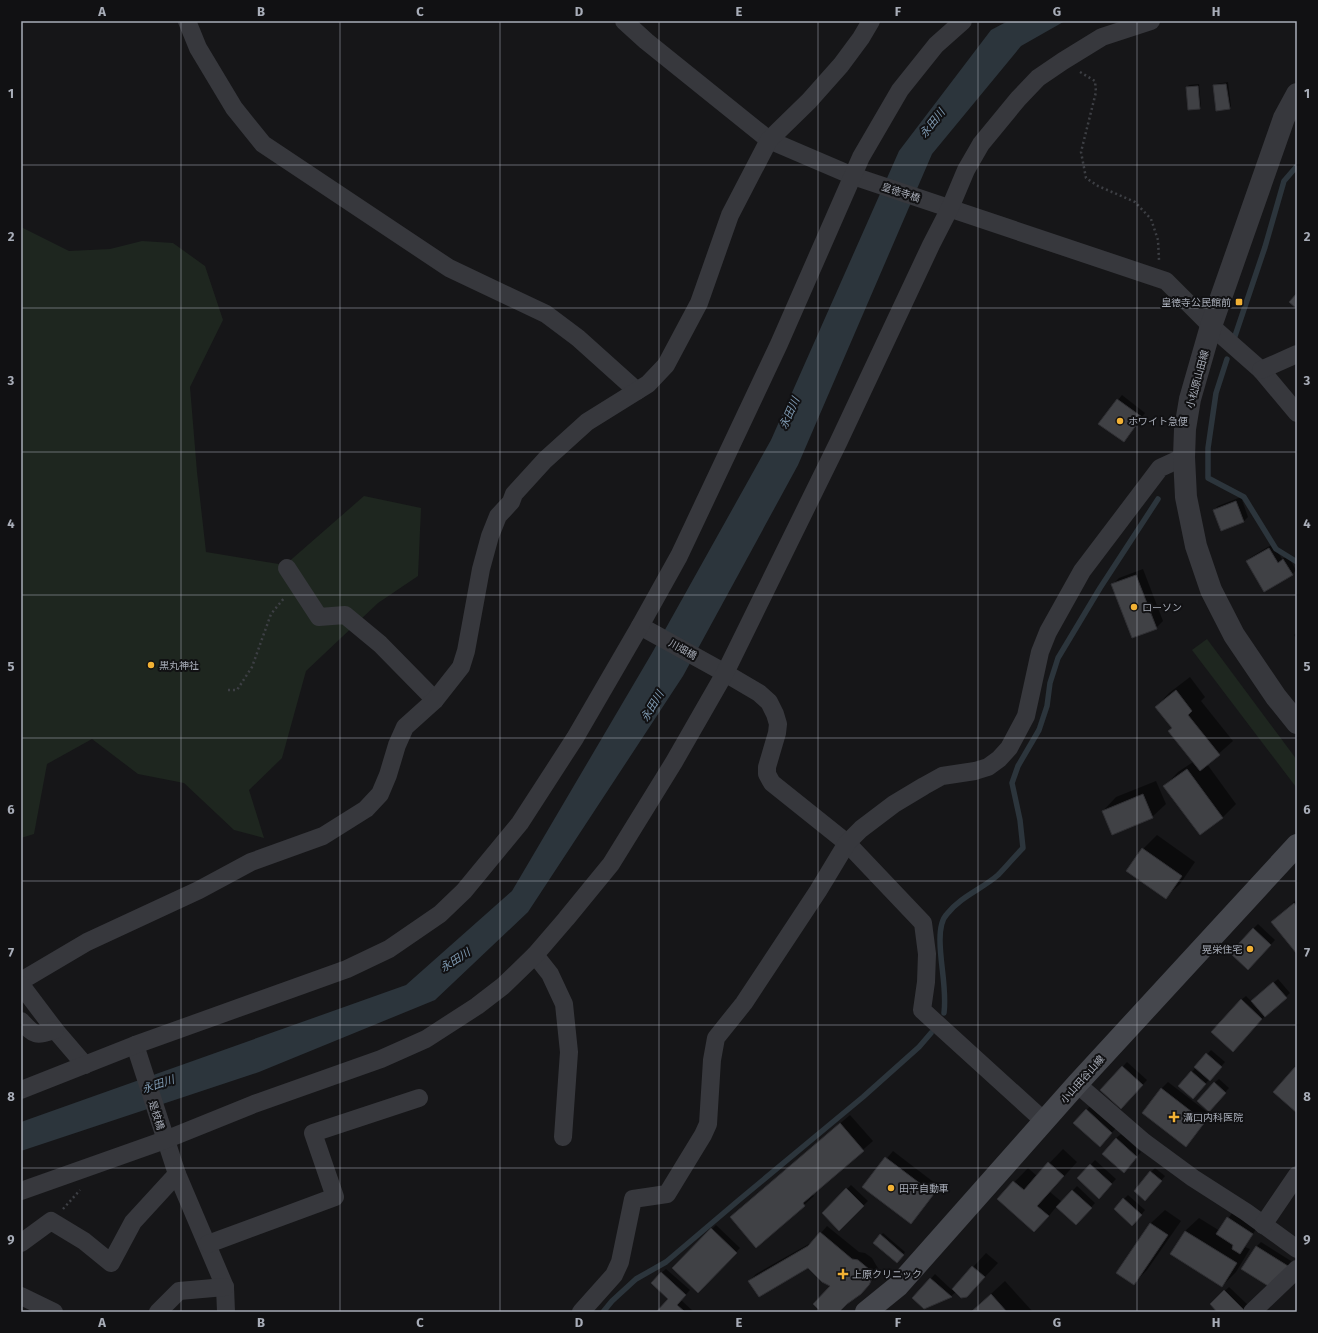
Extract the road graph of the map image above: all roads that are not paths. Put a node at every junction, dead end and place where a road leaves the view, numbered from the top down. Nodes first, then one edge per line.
1 (187, 21) edge
2 (624, 21) edge
3 (871, 21) edge
4 (963, 21) edge
5 (1151, 21) edge
6 (1297, 94) edge
7 (769, 140) junction
8 (853, 176) junction
9 (950, 208) junction
10 (1211, 326) junction
11 (1297, 354) edge
12 (1261, 370) junction
13 (637, 391) junction
14 (1297, 413) edge
15 (1184, 457) junction
16 (287, 568) dead end
17 (640, 626) junction
18 (725, 673) junction
19 (435, 700) junction
20 (1297, 723) edge
21 (847, 843) junction
22 (1297, 845) edge
23 (535, 955) junction
24 (21, 981) edge
25 (21, 985) edge
26 (21, 1021) edge
27 (55, 1030) junction
28 (135, 1045) junction
29 (85, 1065) junction
30 (1077, 1084) junction
31 (21, 1090) edge
32 (419, 1098) dead end
33 (1044, 1121) junction
34 (563, 1138) dead end
35 (165, 1140) junction
36 (177, 1174) junction
37 (1297, 1175) edge
38 (21, 1191) edge
39 (1263, 1225) junction
40 (21, 1243) edge
41 (208, 1244) junction
42 (1297, 1249) edge
43 (1297, 1269) edge
44 (225, 1287) junction
45 (21, 1296) edge
46 (54, 1312) edge
47 (158, 1312) edge
48 (226, 1312) edge
49 (581, 1312) edge
50 (866, 1312) edge
51 (1252, 1312) edge

1 - 13 street
2 - 7 street, 皇徳寺橋
3 - 7 street
4 - 8 street
5 - 9 street
6 - 10 street, 小松原山田線
7 - 8 street, 皇徳寺橋
7 - 13 street
8 - 9 street, 皇徳寺橋
8 - 17 street
9 - 10 street, 皇徳寺橋
9 - 18 street
10 - 12 street, 皇徳寺橋
10 - 15 street, 小松原山田線
11 - 12 street
12 - 14 street, 皇徳寺橋
13 - 19 street
15 - 20 street, 小松原山田線
15 - 21 street
16 - 19 street
17 - 18 street, 川畑橋
17 - 28 street
18 - 21 street, 川畑橋
18 - 23 street
19 - 24 street
21 - 33 street, 川畑橋
21 - 49 street
22 - 30 main road, 小山田谷山線
23 - 34 street
23 - 35 street
25 - 27 street
26 - 27 street
27 - 29 street
28 - 29 street
28 - 35 street, 是枝橋
29 - 31 street
30 - 33 main road, 小山田谷山線
30 - 39 street
32 - 41 street
33 - 50 main road, 小山田谷山線
35 - 36 street, 是枝橋
35 - 38 street
36 - 40 street
36 - 41 street, 是枝橋
37 - 39 street
39 - 42 street
41 - 44 street, 是枝橋
43 - 51 street
44 - 47 street
44 - 48 street, 是枝橋
45 - 46 street

